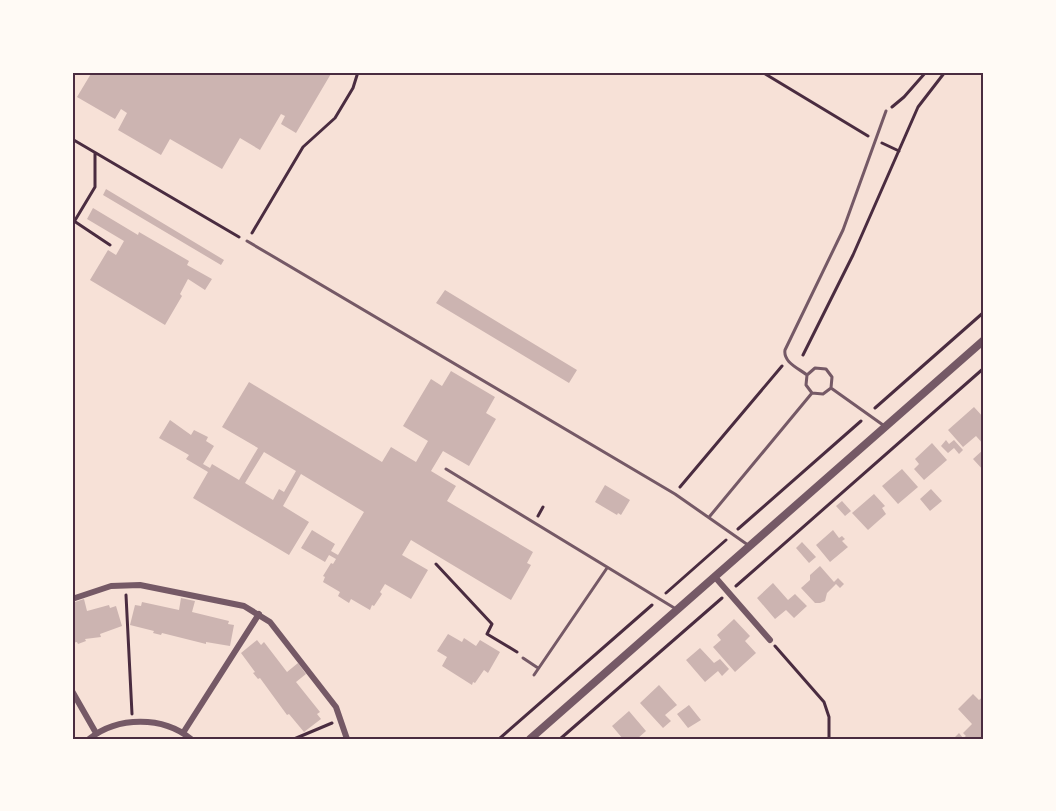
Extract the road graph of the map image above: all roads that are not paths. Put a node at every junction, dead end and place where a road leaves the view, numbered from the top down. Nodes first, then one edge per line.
1 (886, 111) road end
2 (247, 241) road end
3 (984, 340) edge
4 (807, 375) junction
5 (831, 388) junction
6 (812, 393) junction
7 (886, 427) junction
8 (446, 470) dead end
9 (709, 517) junction
10 (750, 547) junction
11 (607, 567) junction
12 (715, 578) junction
13 (72, 598) edge
14 (678, 610) junction
15 (259, 614) junction
16 (770, 640) road end
17 (522, 658) road end
18 (538, 668) junction
19 (534, 675) dead end
20 (72, 691) edge
21 (96, 733) junction
22 (183, 733) junction
23 (89, 739) edge
24 (191, 739) edge
25 (347, 739) edge
26 (530, 739) edge

1 - 4 lane
2 - 9 lane
3 - 7 street
4 - 5 lane
4 - 6 lane
5 - 6 lane
5 - 7 lane
6 - 9 lane
7 - 10 street
8 - 11 lane
9 - 10 lane
10 - 12 street
11 - 14 lane
11 - 18 lane
12 - 14 street
12 - 16 street
13 - 15 street
14 - 26 street
15 - 22 street
15 - 25 street
17 - 18 lane
18 - 19 lane
20 - 21 street
21 - 22 street
21 - 23 street
22 - 24 street

